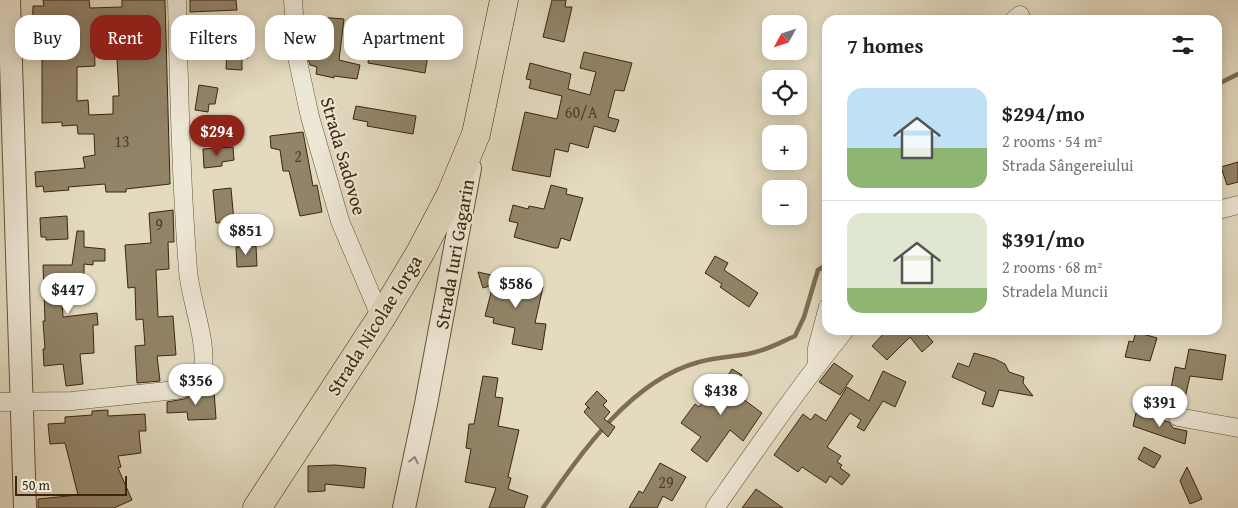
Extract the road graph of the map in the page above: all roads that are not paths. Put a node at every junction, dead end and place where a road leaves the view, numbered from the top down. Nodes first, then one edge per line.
1 (9, 0) edge
2 (177, 0) edge
3 (293, 0) edge
4 (504, 0) edge
5 (476, 134) junction
6 (1238, 205) edge
7 (1222, 209) edge
8 (381, 318) junction
9 (822, 328) edge
10 (840, 335) edge
11 (818, 362) junction
12 (0, 402) edge
13 (22, 403) junction
14 (1178, 417) dead end
15 (1238, 428) edge
16 (25, 508) edge
17 (257, 508) edge
18 (404, 508) edge
19 (715, 508) edge

1 - 13 street
2 - 13 street
3 - 8 street, Strada Sadovoe
4 - 5 main road, Strada Iuri Gagarin
5 - 8 main road, Strada Nicolae Iorga
18 -> 5 street, Strada Iuri Gagarin
6 - 7 street
8 - 17 main road, Strada Nicolae Iorga
9 - 11 street
10 - 11 street
11 - 19 street
12 - 13 street
13 - 16 street
14 - 15 street

